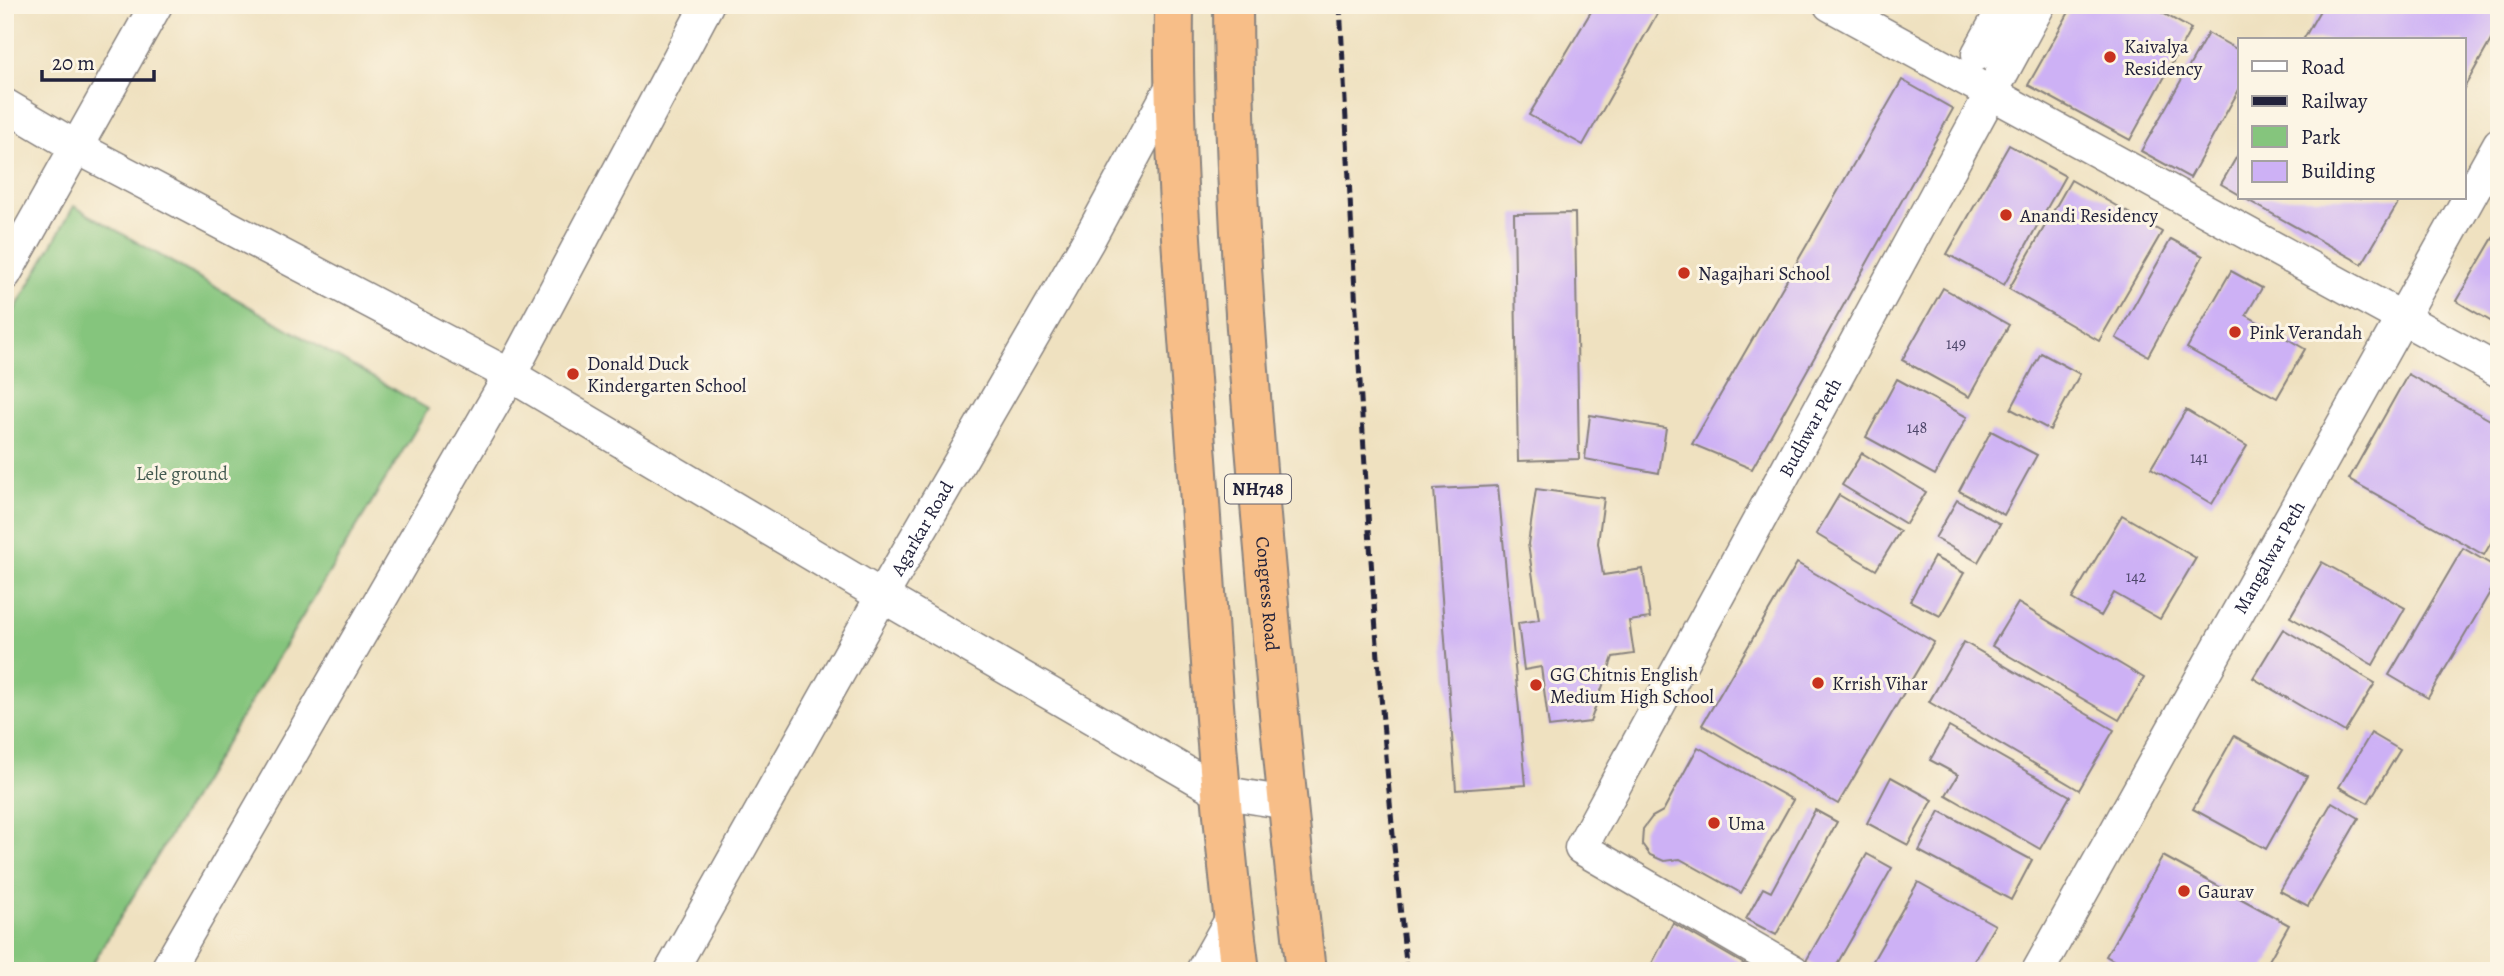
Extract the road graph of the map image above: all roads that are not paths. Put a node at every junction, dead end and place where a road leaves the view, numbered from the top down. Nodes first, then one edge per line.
1 (156, 5) edge
2 (707, 5) edge
3 (1174, 5) edge
4 (1233, 5) edge
5 (1830, 5) edge
6 (2005, 5) edge
7 (2039, 5) edge
8 (1978, 54) dead end
9 (1173, 84) junction
10 (1991, 93) junction
11 (5, 105) edge
12 (2499, 144) edge
13 (78, 148) junction
14 (5, 274) edge
15 (2402, 318) junction
16 (2499, 370) edge
17 (510, 375) junction
18 (882, 596) junction
19 (1220, 792) junction
20 (1287, 803) junction
21 (1233, 916) junction
22 (166, 971) edge
23 (671, 971) edge
24 (1202, 971) edge
25 (1240, 971) edge
26 (1306, 971) edge
27 (1793, 971) edge
28 (2038, 971) edge

1 - 13 street
2 - 17 street
3 - 9 highway, NH748
4 - 20 highway, Congress Road / NH748
5 - 10 street
6 - 8 street
7 - 10 street, Budhwar Peth
9 - 18 street, Agarkar Road
9 - 19 highway, NH748
10 - 15 street
10 - 27 street, Budhwar Peth
11 - 13 street
12 - 15 street, Mangalwar Peth
13 - 14 street
13 - 17 street
15 - 16 street
15 - 28 street, Mangalwar Peth
17 - 18 street
17 - 22 street
18 - 19 street
18 - 23 street, Agarkar Road
19 - 20 street
19 - 21 highway, NH748
20 - 26 highway, Congress Road / NH748
21 - 24 street
21 - 25 highway, NH748

